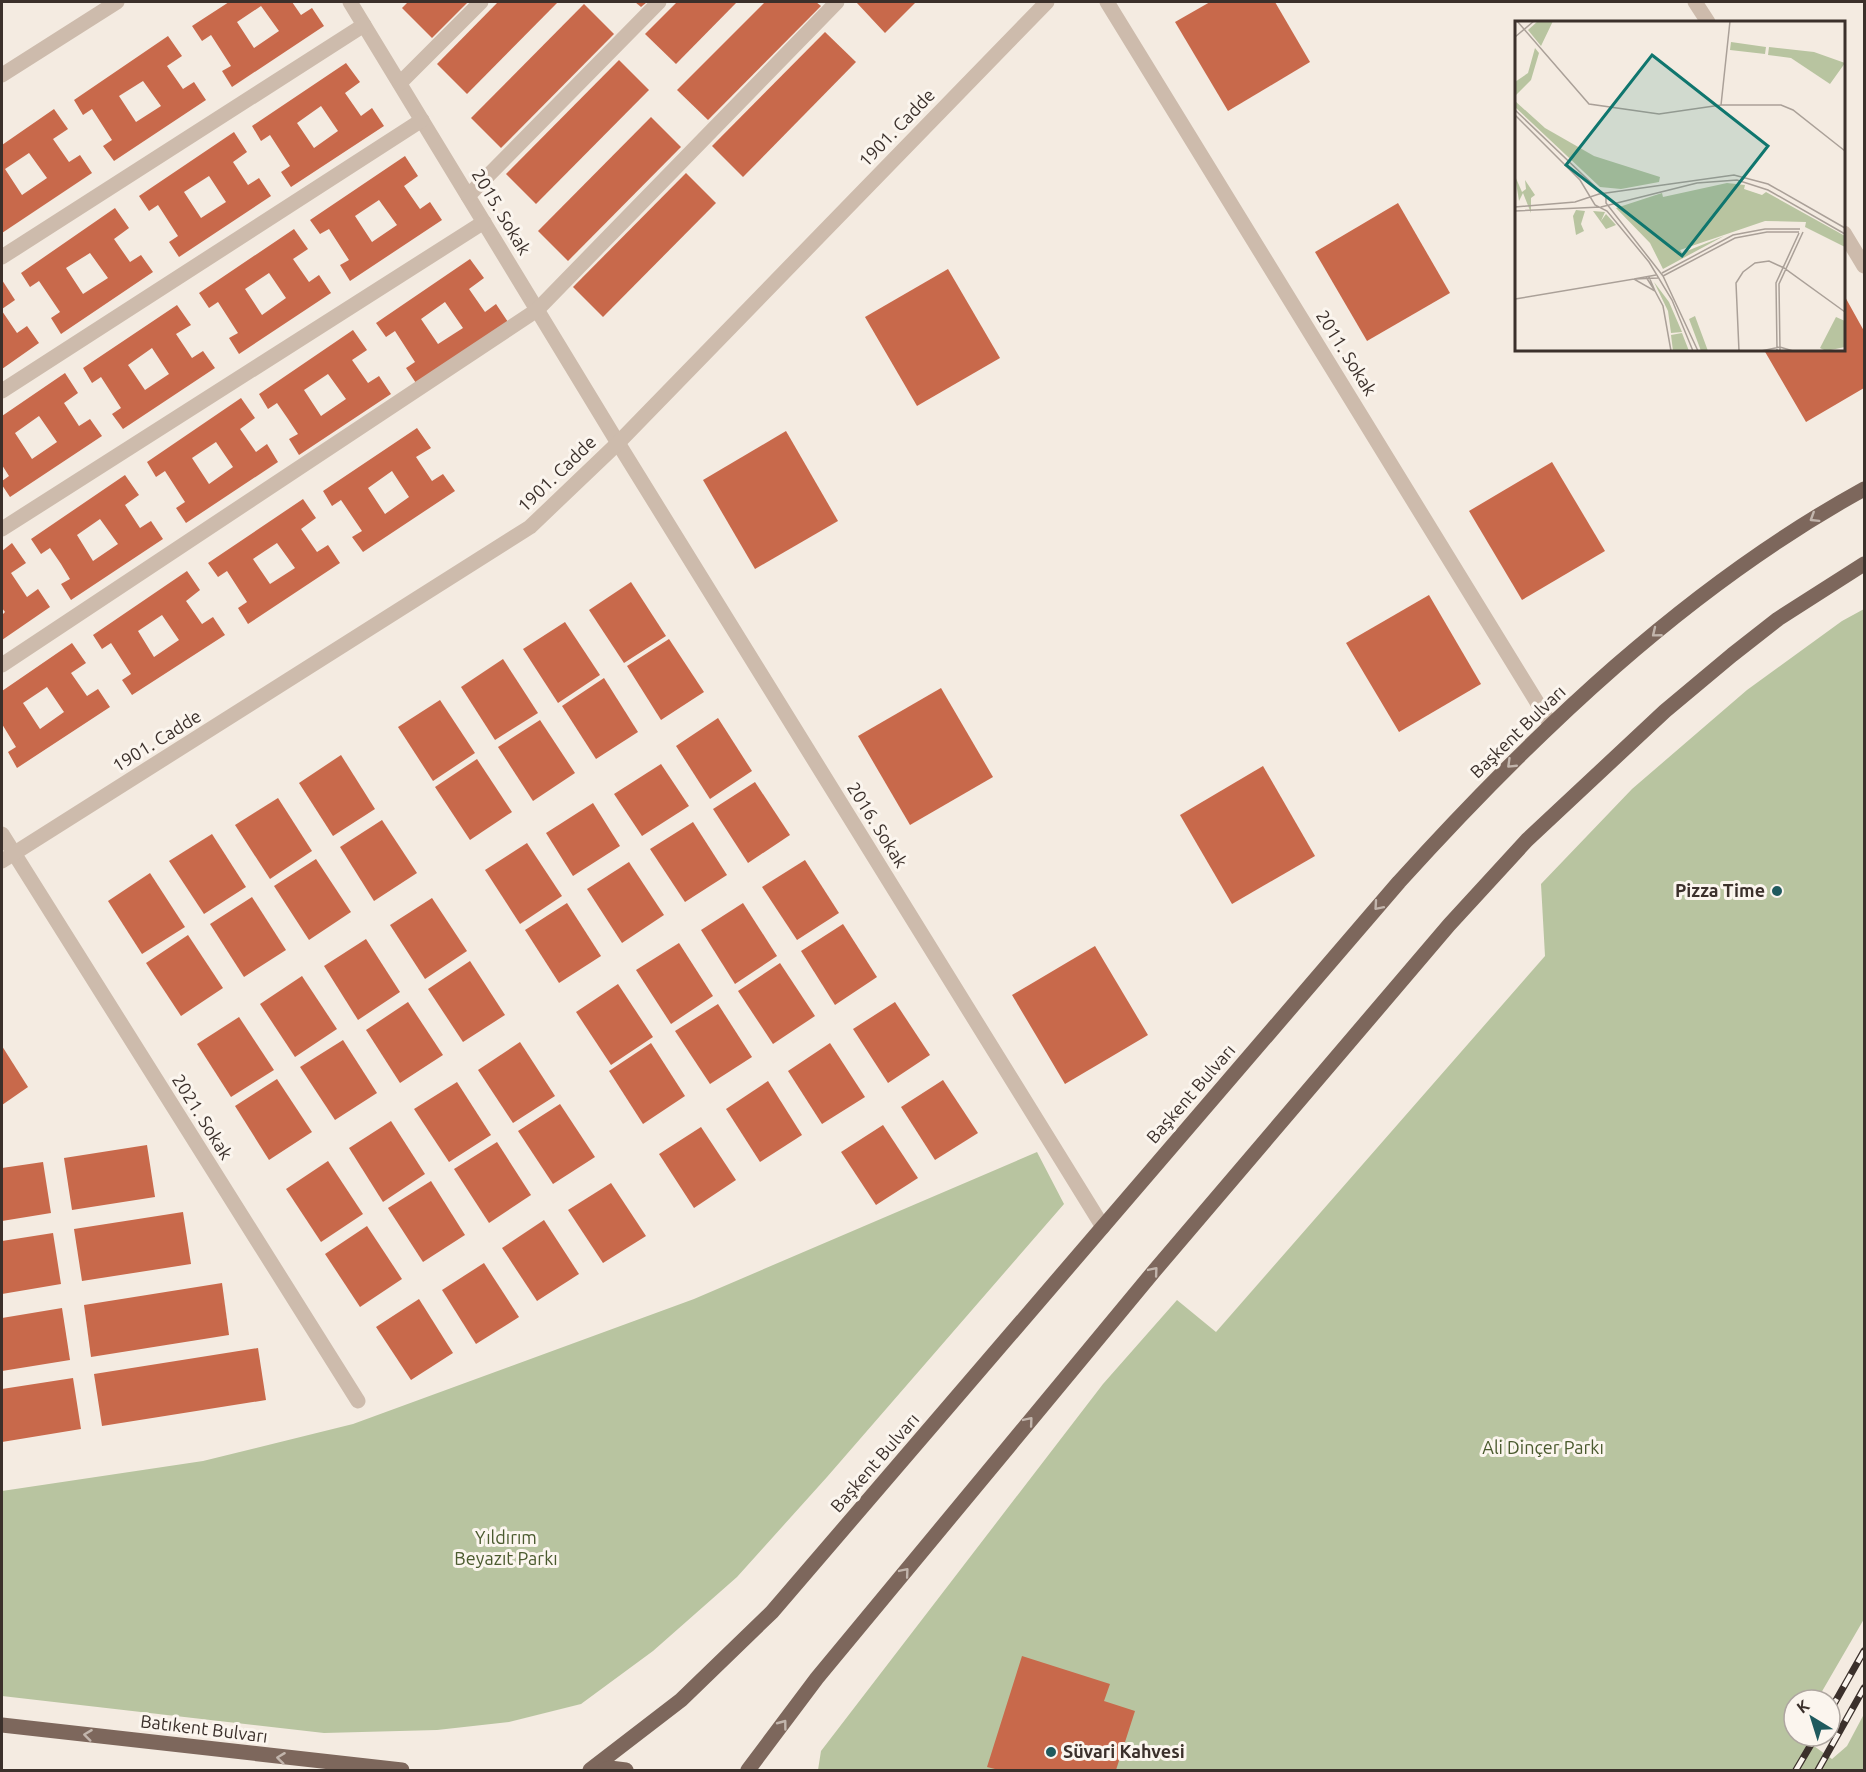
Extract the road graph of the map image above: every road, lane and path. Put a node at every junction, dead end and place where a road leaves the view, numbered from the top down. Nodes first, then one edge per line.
1 (117, 2) edge
2 (350, 2) edge
3 (481, 2) edge
4 (659, 2) edge
5 (837, 2) edge
6 (1047, 2) edge
7 (1107, 2) edge
8 (1695, 2) edge
9 (1707, 21) edge
10 (364, 24) junction
11 (2, 75) edge
12 (400, 83) junction
13 (422, 120) junction
14 (468, 195) junction
15 (484, 222) junction
16 (1845, 235) edge
17 (2, 257) edge
18 (1864, 266) edge
19 (537, 310) junction
20 (2, 391) edge
21 (618, 443) junction
22 (1864, 489) edge
23 (2, 529) edge
24 (1864, 564) edge
25 (2, 665) edge
26 (1551, 725) junction
27 (2, 834) edge
28 (7, 857) edge
29 (1103, 1227) junction
30 (358, 1401) dead end
31 (2, 1725) edge
32 (402, 1770) edge
33 (590, 1770) edge
34 (604, 1770) edge
35 (626, 1770) edge
36 (748, 1770) edge

1 - 11 street
2 - 10 street, 2015. Sokak
3 - 12 street
4 - 14 street
5 - 19 street
6 - 21 street, 1901. Cadde
7 - 26 street, 2011. Sokak
8 - 9 street
10 - 12 street, 2015. Sokak
10 - 17 street
12 - 13 street, 2015. Sokak
13 - 14 street, 2015. Sokak
13 - 20 street
14 - 15 street, 2015. Sokak
15 - 19 street, 2015. Sokak
15 - 23 street
16 - 18 street
19 - 21 street, 2015. Sokak
19 - 25 street
21 - 28 street, 1901. Cadde
21 - 29 street, 2016. Sokak
22 -> 26 main road, Başkent Bulvarı
36 -> 24 main road
26 -> 29 main road, Başkent Bulvarı
27 - 28 street, 2021. Sokak
28 - 30 street, 2021. Sokak
29 - 33 main road, Başkent Bulvarı
32 -> 31 main road, Batıkent Bulvarı
34 - 35 main road

